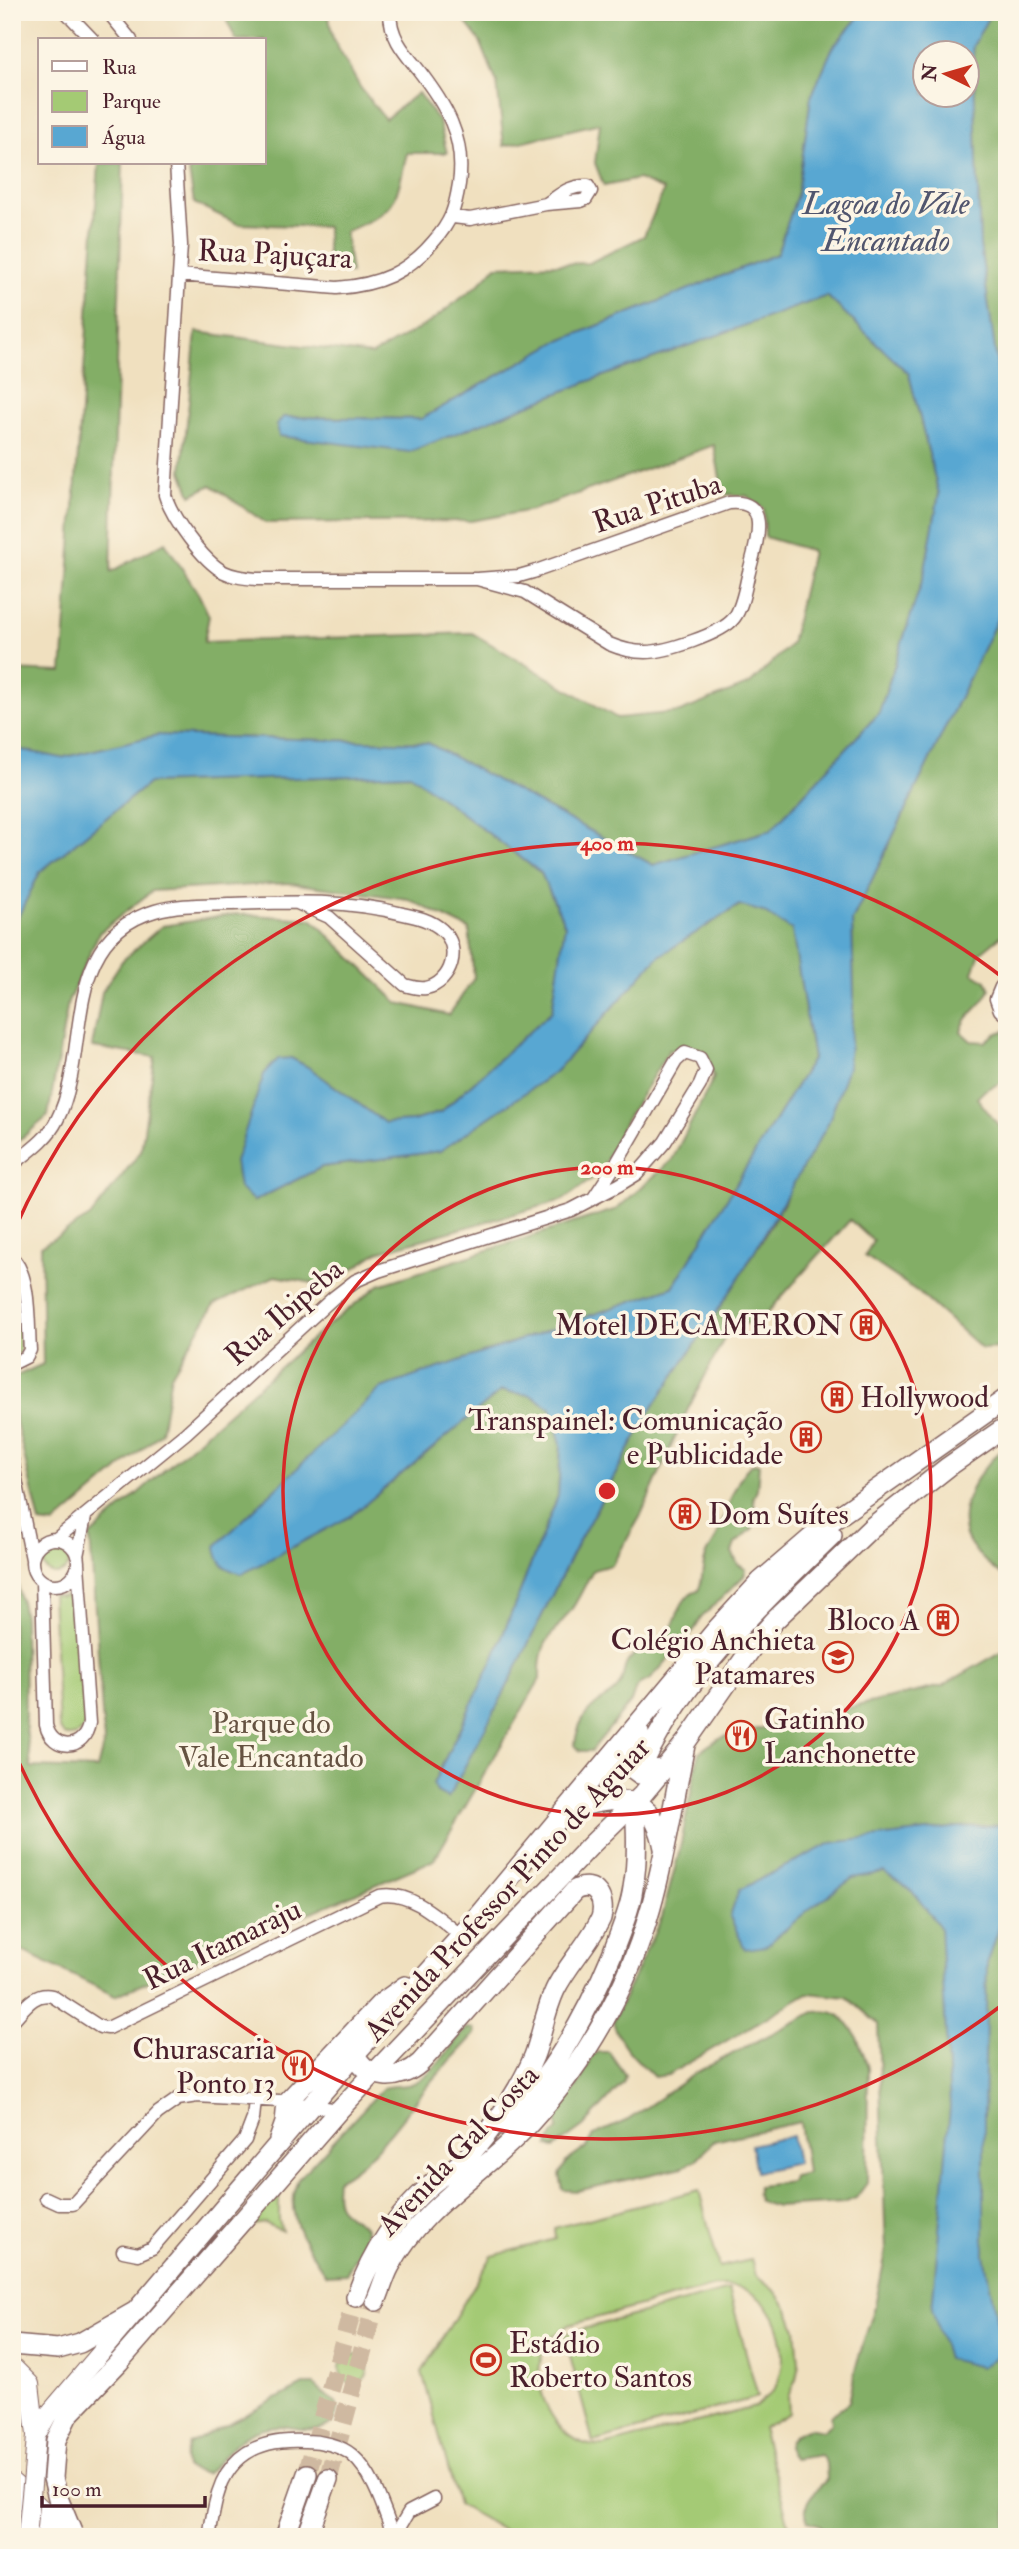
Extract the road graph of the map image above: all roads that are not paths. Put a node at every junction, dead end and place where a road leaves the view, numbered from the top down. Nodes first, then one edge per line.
1 (108, 12) edge
2 (390, 12) edge
3 (71, 16) edge
4 (91, 38) edge
5 (100, 38) edge
6 (126, 38) edge
7 (166, 164) edge
8 (176, 164) edge
9 (177, 182) junction
10 (546, 204) dead end
11 (453, 217) junction
12 (179, 275) junction
13 (533, 572) junction
14 (477, 579) junction
15 (533, 595) junction
16 (297, 903) junction
17 (1007, 985) edge
18 (1007, 1016) edge
19 (12, 1165) edge
20 (593, 1199) junction
21 (12, 1258) edge
22 (12, 1364) edge
23 (1007, 1398) edge
24 (1007, 1426) edge
25 (12, 1460) edge
26 (878, 1486) junction
27 (24, 1515) junction
28 (85, 1517) junction
29 (56, 1538) junction
30 (43, 1542) junction
31 (32, 1560) junction
32 (78, 1560) junction
33 (42, 1581) junction
34 (650, 1710) junction
35 (686, 1742) junction
36 (645, 1760) dead end
37 (664, 1768) junction
38 (634, 1803) junction
39 (592, 1804) junction
40 (564, 1814) junction
41 (636, 1823) dead end
42 (592, 1844) junction
43 (664, 1849) junction
44 (461, 1936) junction
45 (439, 1960) junction
46 (12, 2021) edge
47 (356, 2029) junction
48 (355, 2054) junction
49 (375, 2074) junction
50 (255, 2100) junction
51 (287, 2102) junction
52 (312, 2106) junction
53 (339, 2110) junction
54 (275, 2150) junction
55 (470, 2156) junction
56 (46, 2198) dead end
57 (123, 2251) dead end
58 (356, 2297) tunnel mouth
59 (376, 2301) tunnel mouth
60 (136, 2311) junction
61 (12, 2345) edge
62 (12, 2366) edge
63 (36, 2436) junction
64 (307, 2474) tunnel mouth
65 (328, 2479) tunnel mouth
66 (12, 2482) edge
67 (434, 2499) dead end
68 (12, 2507) edge
69 (209, 2534) edge
70 (27, 2537) edge
71 (46, 2537) edge
72 (74, 2537) edge
73 (285, 2537) edge
74 (307, 2537) edge
75 (394, 2537) edge

1 - 6 street
2 - 11 street, Rua Pajuçara
3 - 4 street
3 - 5 street
7 - 9 street, Rua Pituba
8 - 9 street, Rua Pituba
9 - 12 street, Rua Pituba
10 - 11 street
11 - 12 street, Rua Pajuçara
12 - 14 street, Rua Pituba
13 - 14 street, Rua Pituba
13 - 15 street
13 - 15 street, Rua Pituba
14 - 15 street, Rua Pituba
16 - 16 street
16 - 19 street
17 - 18 street
20 - 20 street, Rua Ibipeba
20 - 28 street, Rua Ibipeba
21 - 22 street
23 - 26 main road, Avenida Professor Pinto de Aguiar
24 - 35 main road, Avenida Professor Pinto de Aguiar
25 - 27 street
26 - 34 main road, Avenida Professor Pinto de Aguiar
26 - 36 main road
27 - 30 street
27 - 31 street
28 - 29 street, Rua Ibipeba
28 - 32 street
29 - 30 street
29 - 32 street
30 - 31 street
31 - 33 street
32 - 33 street
32 - 33 street
34 - 37 main road
34 - 40 main road, Avenida Professor Pinto de Aguiar
35 - 37 main road, Avenida Professor Pinto de Aguiar
35 - 43 main road, Avenida Gal Costa
37 - 38 main road, Avenida Professor Pinto de Aguiar
38 - 39 main road
38 - 42 main road, Avenida Professor Pinto de Aguiar
38 - 43 main road
39 - 40 main road
39 - 42 main road
40 - 44 main road, Avenida Professor Pinto de Aguiar
41 - 55 main road
42 - 49 main road, Avenida Professor Pinto de Aguiar
43 - 59 main road, Avenida Gal Costa
44 - 45 main road, Avenida Professor Pinto de Aguiar
44 - 46 street, Rua Itamaraju
45 - 47 main road
45 - 48 main road, Avenida Professor Pinto de Aguiar
47 - 48 main road
47 - 51 main road
48 - 49 main road
48 - 52 main road, Avenida Professor Pinto de Aguiar
49 - 53 main road, Avenida Professor Pinto de Aguiar
49 - 55 main road
50 - 51 street
50 - 56 street
50 - 57 street
51 - 52 street
51 - 54 main road
52 - 53 street
52 - 54 main road, Avenida Professor Pinto de Aguiar
53 - 72 main road, Avenida Professor Pinto de Aguiar
54 - 60 main road, Avenida Professor Pinto de Aguiar
55 - 58 main road
60 - 61 main road, Avenida Professor Pinto de Aguiar
60 - 63 main road
62 - 63 main road
63 - 70 main road, bridge
64 - 73 main road
65 - 74 main road
66 - 72 main road
67 - 75 street
68 - 71 highway
69 - 75 street

